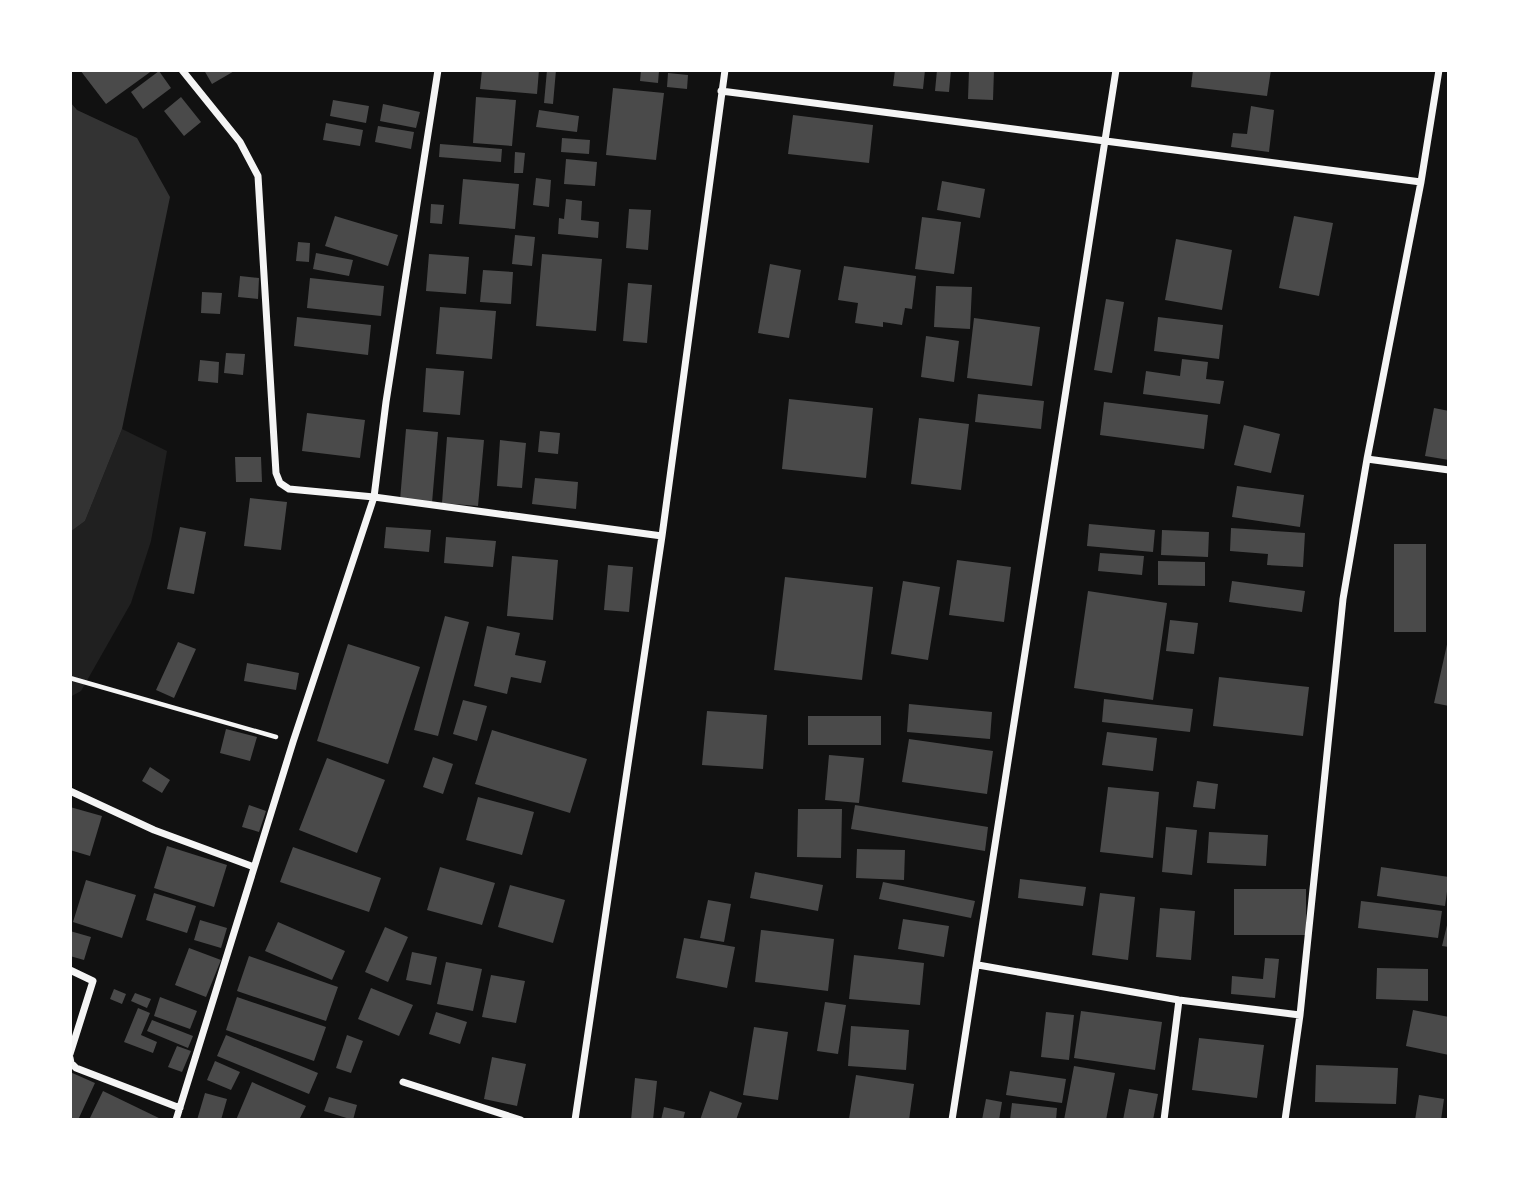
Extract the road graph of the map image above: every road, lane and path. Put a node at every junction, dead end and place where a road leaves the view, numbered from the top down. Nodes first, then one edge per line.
1 (182, 70) edge
2 (438, 70) edge
3 (724, 70) edge
4 (1116, 70) edge
5 (1439, 70) edge
6 (721, 91) junction
7 (1105, 141) junction
8 (1421, 182) junction
9 (1367, 459) junction
10 (1449, 470) edge
11 (374, 497) junction
12 (662, 536) junction
13 (70, 678) edge
14 (293, 742) junction
15 (70, 791) edge
16 (254, 867) junction
17 (978, 965) junction
18 (70, 970) edge
19 (1179, 1000) junction
20 (1300, 1015) junction
21 (70, 1056) edge
22 (403, 1082) dead end
23 (180, 1108) junction
24 (176, 1120) edge
25 (521, 1120) edge
26 (575, 1120) edge
27 (952, 1120) edge
28 (1164, 1120) edge
29 (1285, 1120) edge

1 - 11 street
2 - 11 street
3 - 6 street
4 - 7 street
5 - 8 street
6 - 7 street
6 - 12 street
7 - 8 street
7 - 17 street
8 - 9 street
9 - 10 street
9 - 20 street
11 - 12 street
11 - 14 street
12 - 26 street
13 - 14 path
14 - 16 street
15 - 16 street
16 - 23 street
17 - 19 street
17 - 27 street
18 - 21 street
19 - 20 street
19 - 28 street
20 - 29 street
21 - 23 street
22 - 25 street
23 - 24 street

